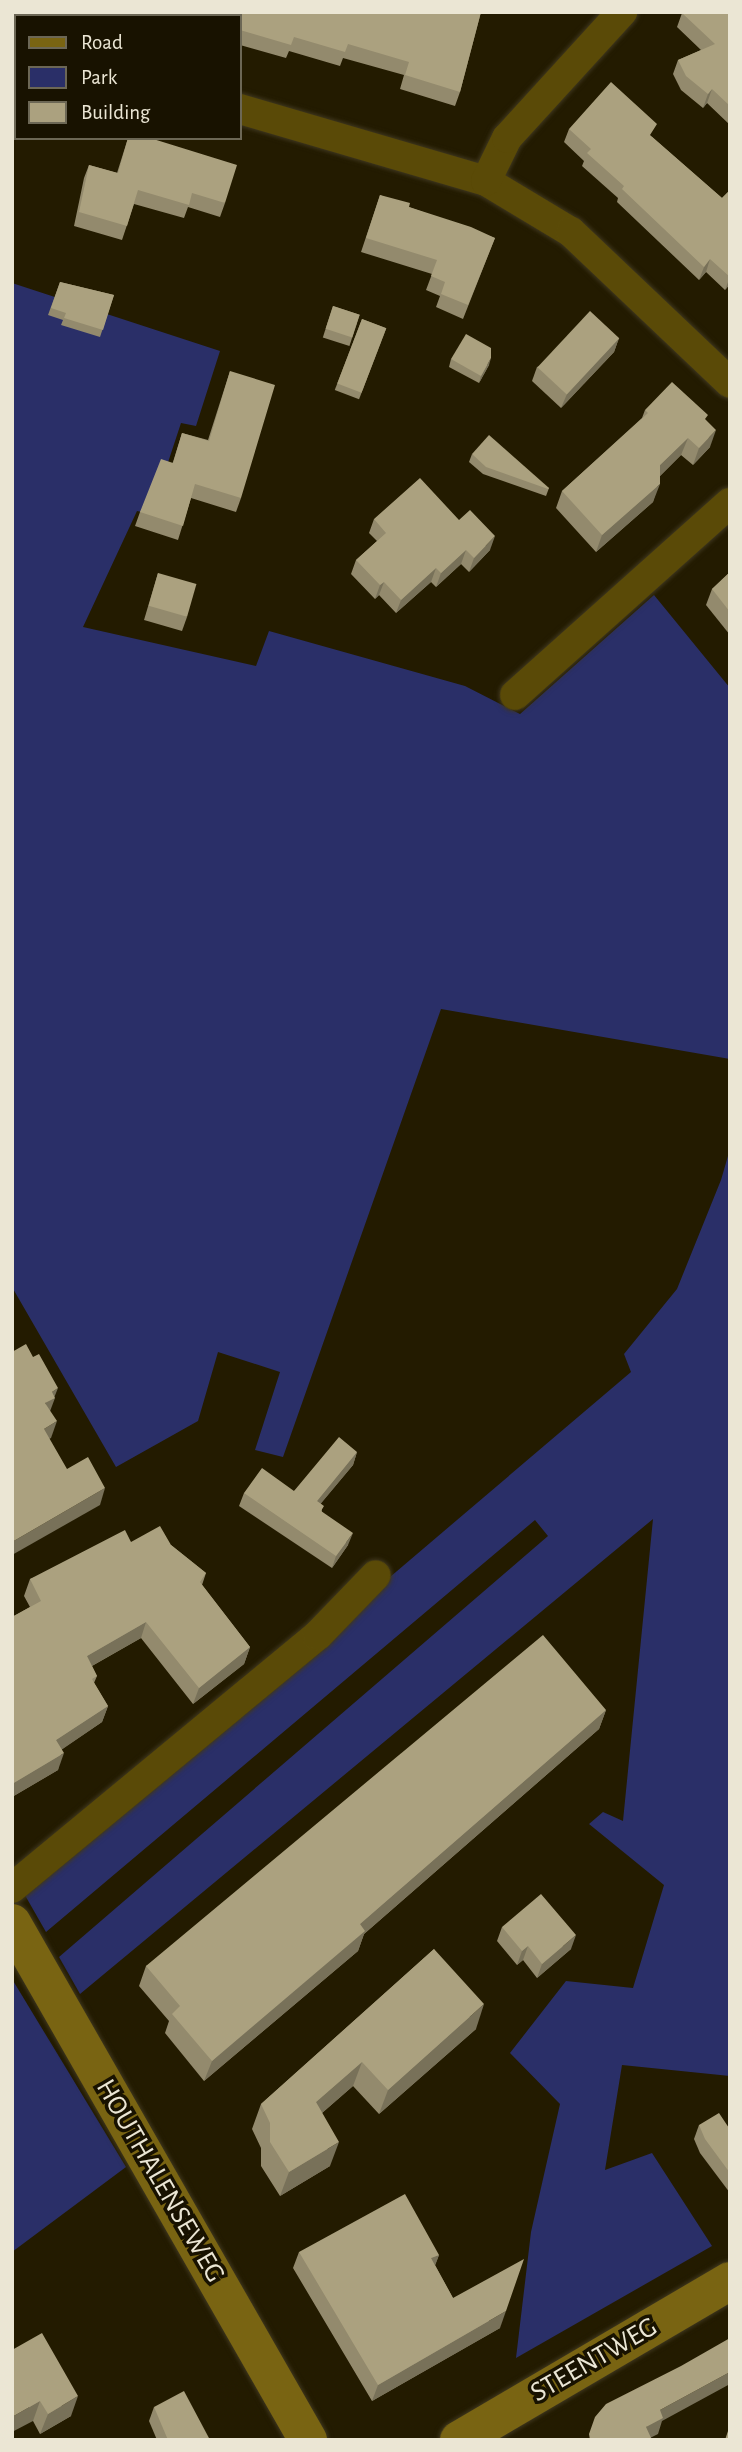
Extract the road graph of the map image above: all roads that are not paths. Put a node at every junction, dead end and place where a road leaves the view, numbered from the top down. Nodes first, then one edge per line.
1 (622, 12) edge
2 (242, 109) edge
3 (486, 181) junction
4 (730, 383) edge
5 (730, 503) edge
6 (515, 695) dead end
7 (376, 1576) dead end
8 (12, 1888) edge
9 (12, 1923) edge
10 (730, 2281) edge
11 (484, 2434) edge
12 (308, 2440) edge

1 - 3 street
2 - 3 street
3 - 4 street
5 - 6 street
7 - 8 street
9 - 12 street, HOUTHALENSEWEG
10 - 11 street, STEENTWEG

